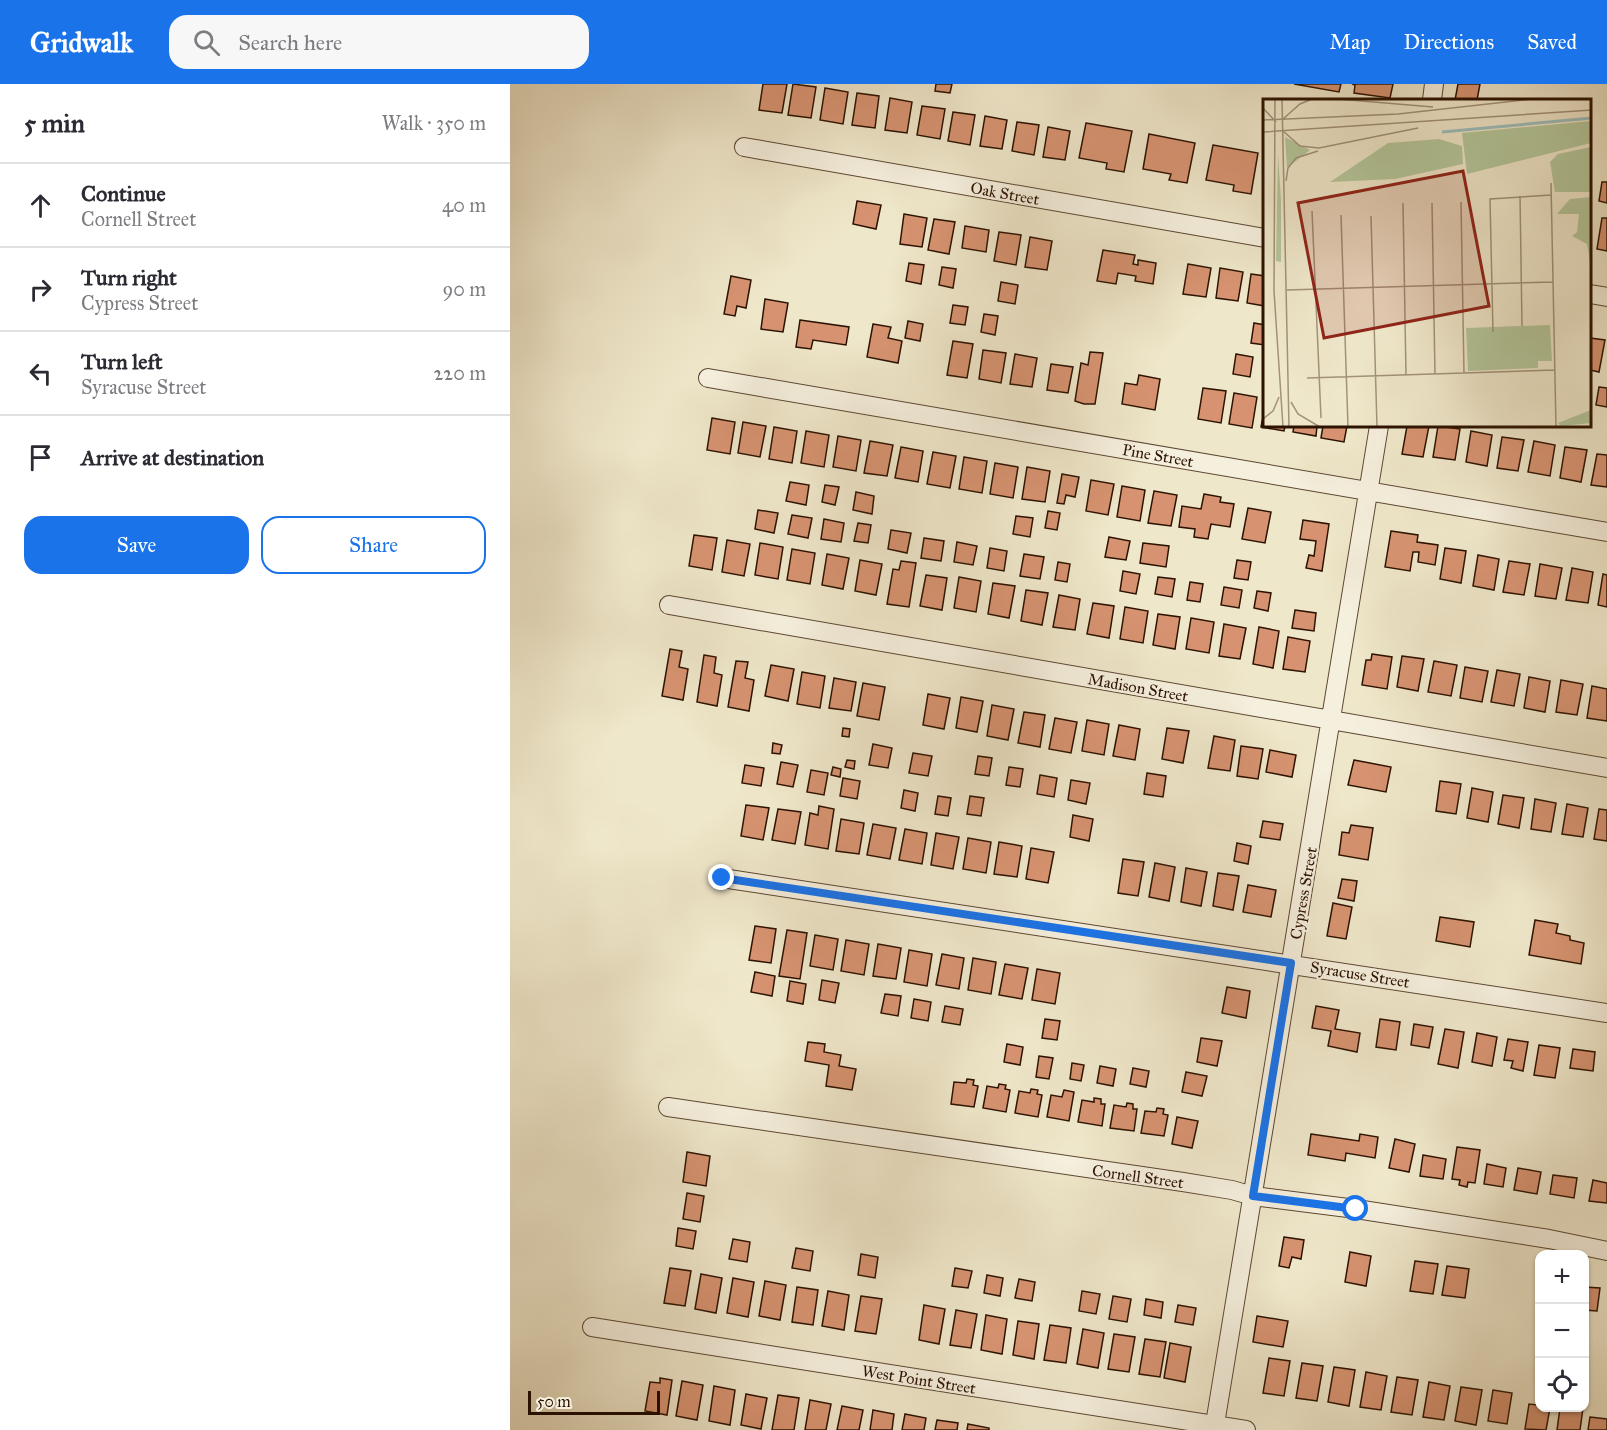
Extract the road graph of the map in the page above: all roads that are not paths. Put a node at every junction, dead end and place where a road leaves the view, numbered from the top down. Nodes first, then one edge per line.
1 (1434, 84) edge
2 (1431, 99) edge
3 (744, 147) dead end
4 (1263, 238) edge
5 (1592, 294) edge
6 (1607, 297) edge
7 (708, 378) dead end
8 (1379, 428) edge
9 (1369, 491) junction
10 (1607, 532) edge
11 (669, 605) dead end
12 (1332, 721) junction
13 (1607, 768) edge
14 (722, 878) dead end
15 (1291, 963) junction
16 (1607, 1013) edge
17 (668, 1107) dead end
18 (1253, 1196) junction
19 (1607, 1251) edge
20 (592, 1327) dead end
21 (1215, 1428) edge
22 (1246, 1430) edge

1 - 2 street
3 - 4 street, Oak Street
5 - 6 street
7 - 9 street, Pine Street
8 - 9 street, Cypress Street
9 - 10 street, Pine Street
9 - 12 street, Cypress Street
11 - 12 street, Madison Street
12 - 13 street, Madison Street
12 - 15 street, Cypress Street
14 - 15 street, Syracuse Street
15 - 16 street, Syracuse Street
15 - 18 street, Cypress Street
17 - 18 street, Cornell Street
18 - 19 street, Cornell Street
18 - 21 street, Cypress Street
20 - 21 street, West Point Street
21 - 22 street, West Point Street

